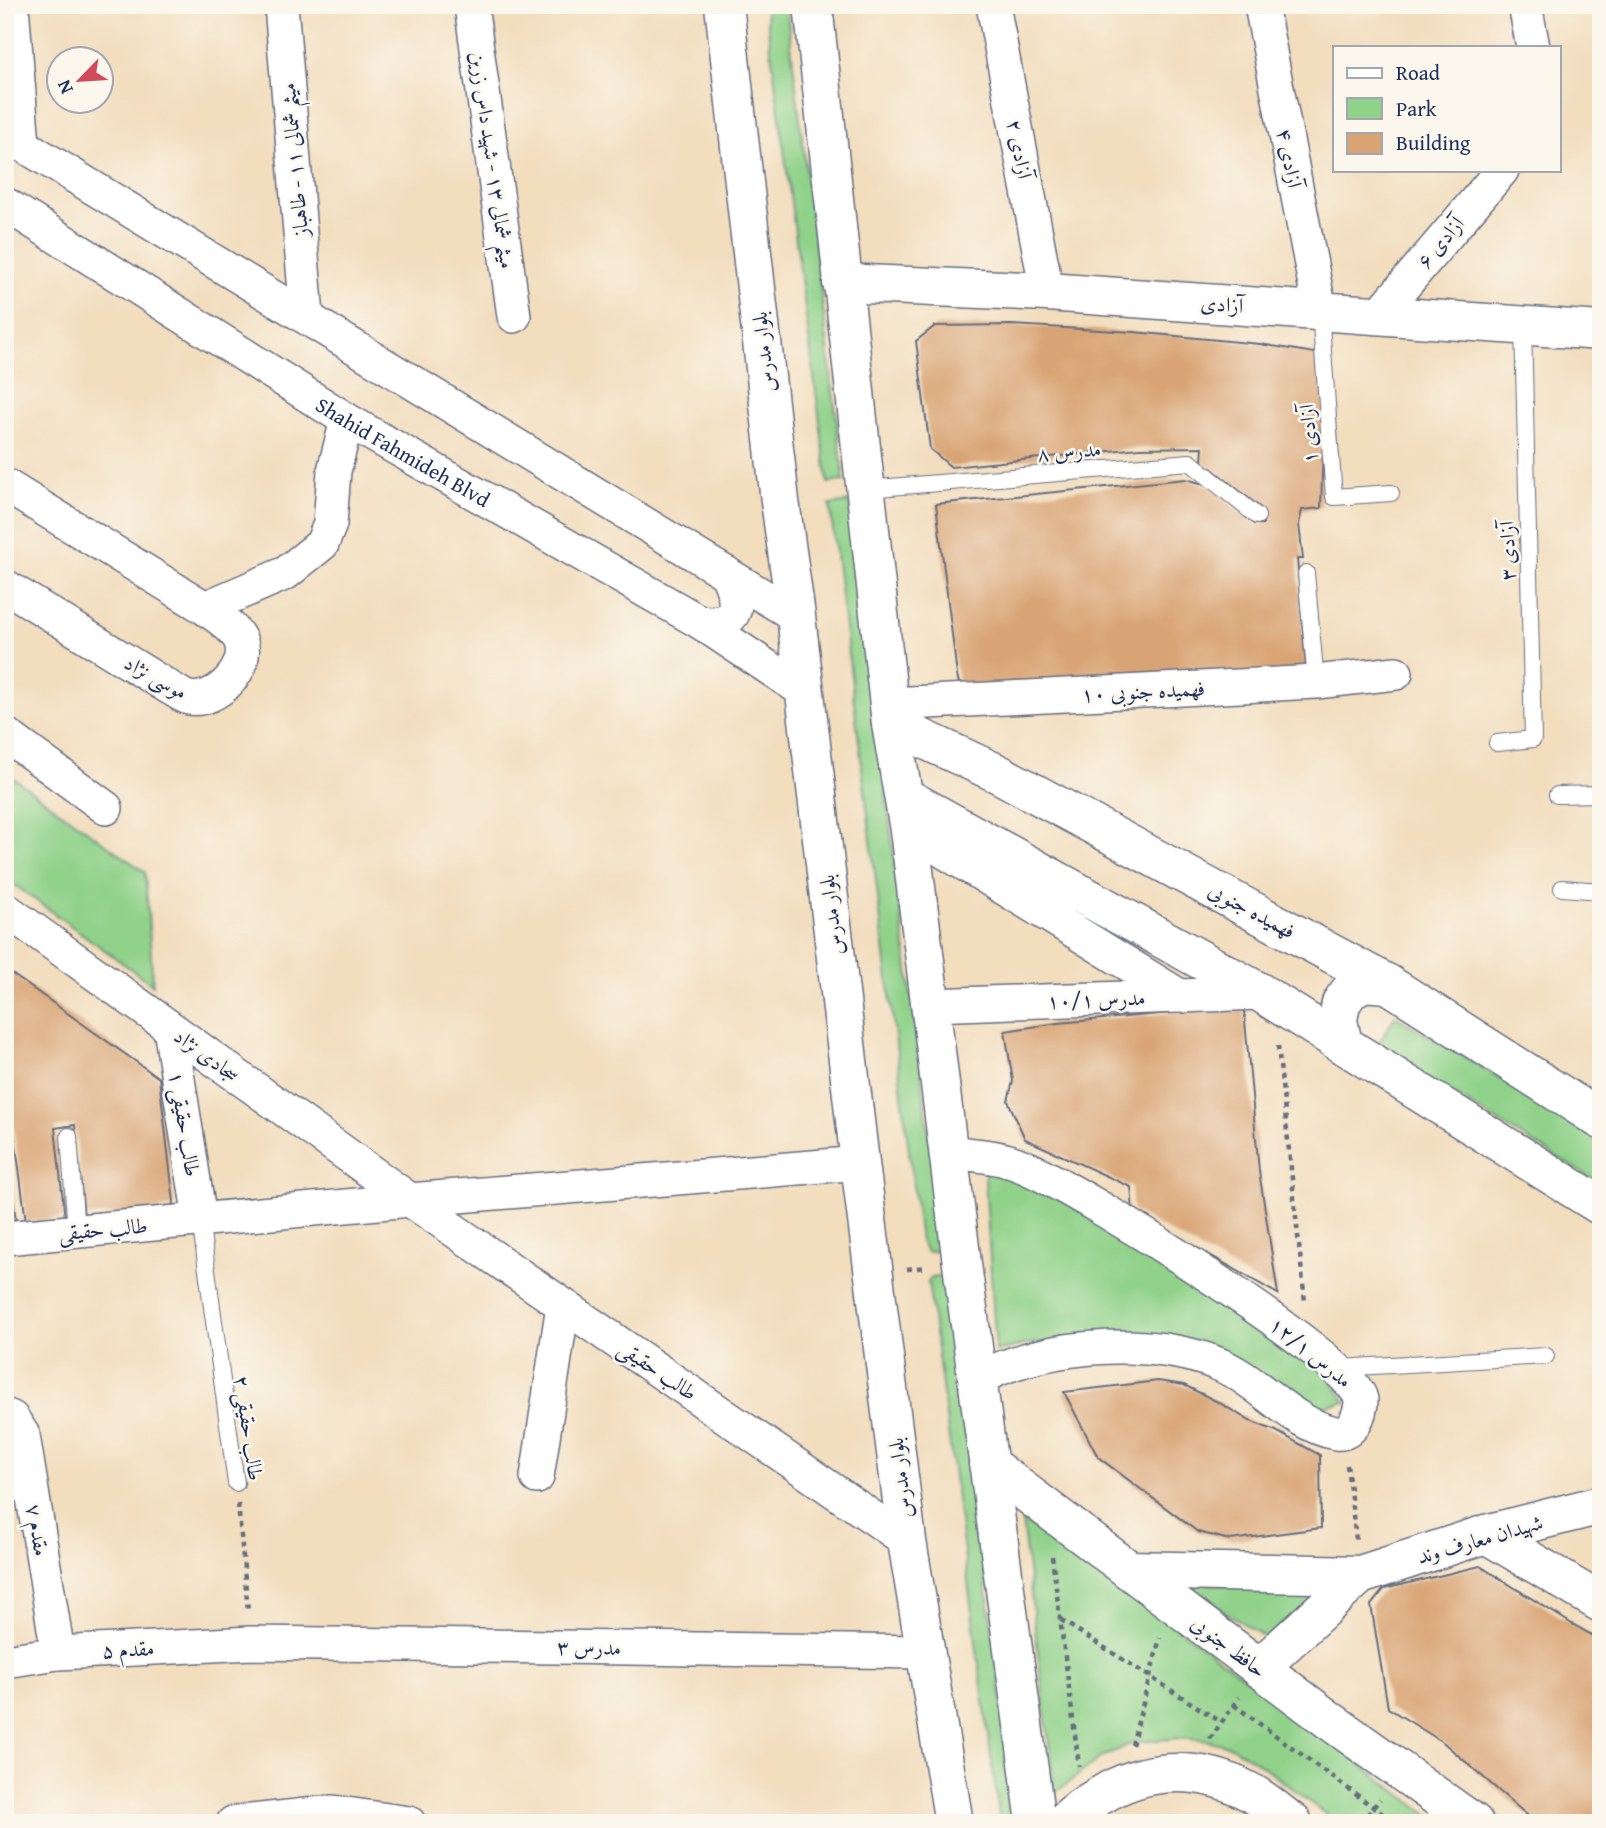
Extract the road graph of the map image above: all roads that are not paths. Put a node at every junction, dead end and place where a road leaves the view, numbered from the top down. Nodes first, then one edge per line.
1 (12, 5) edge
2 (281, 5) edge
3 (471, 5) edge
4 (724, 5) edge
5 (813, 5) edge
6 (993, 5) edge
7 (1261, 5) edge
8 (1525, 5) edge
9 (1533, 46) edge
10 (14, 139) edge
11 (1500, 172) edge
12 (5, 204) edge
13 (842, 283) junction
14 (1047, 292) junction
15 (1320, 311) junction
16 (1379, 315) junction
17 (307, 316) junction
18 (514, 316) dead end
19 (1523, 325) junction
20 (1601, 331) edge
21 (347, 420) junction
22 (5, 485) edge
23 (866, 489) junction
24 (1391, 493) dead end
25 (1257, 516) dead end
26 (726, 573) junction
27 (1306, 573) dead end
28 (5, 586) edge
29 (205, 608) junction
30 (796, 616) junction
31 (700, 622) junction
32 (1396, 673) dead end
33 (1316, 682) junction
34 (805, 692) junction
35 (890, 714) junction
36 (5, 734) edge
37 (1497, 743) dead end
38 (1557, 794) dead end
39 (1601, 794) edge
40 (106, 808) dead end
41 (907, 814) junction
42 (1562, 888) dead end
43 (1601, 891) edge
44 (5, 909) edge
45 (1388, 984) junction
46 (1180, 996) junction
47 (1267, 996) junction
48 (931, 1005) junction
49 (170, 1028) junction
50 (1343, 1045) junction
51 (1601, 1120) edge
52 (69, 1136) dead end
53 (948, 1152) junction
54 (860, 1163) junction
55 (410, 1200) junction
56 (1601, 1206) edge
57 (200, 1219) junction
58 (76, 1231) junction
59 (5, 1238) edge
60 (563, 1305) junction
61 (1546, 1356) dead end
62 (1336, 1368) junction
63 (977, 1380) junction
64 (5, 1415) edge
65 (988, 1464) junction
66 (537, 1477) dead end
67 (236, 1483) road end
68 (1596, 1511) edge
69 (1486, 1534) junction
70 (907, 1541) junction
71 (1129, 1570) junction
72 (1360, 1575) junction
73 (1601, 1603) edge
74 (251, 1643) joint
75 (926, 1652) junction
76 (58, 1653) junction
77 (5, 1661) edge
78 (1259, 1668) junction
79 (233, 1823) edge
80 (409, 1823) edge
81 (954, 1823) edge
82 (1036, 1823) edge
83 (1064, 1823) edge
84 (1293, 1823) edge
85 (1474, 1823) edge

1 - 10 street
2 - 17 street, میثم شمالی ۱۱ - طاهباز
3 - 18 street, میثم شمالی ۱۳ - شهید داس زرین
4 - 30 street, بلوار مدرس
5 - 13 street
6 - 14 street, آزادی ۲
7 - 15 street, آزادی ۴
8 - 9 street
10 - 17 street
11 - 16 street, آزادی ۶
12 - 21 street, Shahid Fahmideh Blvd
13 - 14 street, آزادی
13 - 23 street
14 - 15 street, آزادی
15 - 16 street, آزادی
15 - 24 lane, آزادی ۱
16 - 19 street, آزادی
17 - 26 street
19 - 20 street, آزادی
19 - 37 lane, آزادی ۳
21 - 29 street
21 - 31 street, Shahid Fahmideh Blvd
22 - 29 street, موسی نژاد
23 - 25 lane, مدرس ۸
23 - 35 street
26 - 30 street
26 - 31 street
27 - 33 lane
28 - 29 street, موسی نژاد
30 - 34 street, بلوار مدرس
31 - 34 street, Shahid Fahmideh Blvd
32 - 33 street, فهمیده جنوبی ۱۰
33 - 35 street, فهمیده جنوبی ۱۰
34 - 54 street, بلوار مدرس
35 - 41 street
35 - 45 street, فهمیده جنوبی
36 - 40 street
38 - 39 lane
41 - 46 street
41 - 47 street
41 - 48 street
42 - 43 lane
44 - 49 street, سجادی نژاد
45 - 50 street
45 - 51 street, فهمیده جنوبی
46 - 47 street, مدرس ۱۰/۱
46 - 48 street, مدرس ۱۰/۱
47 - 50 street
48 - 53 street
49 - 55 street, سجادی نژاد
49 - 57 street, طالب حقیقی ۱
50 - 56 street
52 - 58 lane
53 - 62 street, مدرس ۱۲/۱
53 - 63 street
54 - 55 street, طالب حقیقی
54 - 70 street, بلوار مدرس
55 - 57 street, طالب حقیقی
55 - 60 street, طالب حقیقی
57 - 58 street, طالب حقیقی
57 - 67 lane, طالب حقیقی ۲
58 - 59 street, طالب حقیقی
60 - 66 street
60 - 70 street, طالب حقیقی
61 - 62 lane
62 - 63 street, مدرس ۱۲/۱
63 - 65 street
64 - 76 street, مقدم ۷
65 - 71 street, حافظ جنوبی
65 - 82 street
68 - 69 street, شهیدان معارف وند
69 - 72 street, شهیدان معارف وند
69 - 73 street
70 - 75 street, بلوار مدرس
71 - 72 street
71 - 78 street, حافظ جنوبی
72 - 78 street
74 - 75 street, مدرس ۳
74 - 76 street, مقدم ۵
75 - 81 street, بلوار مدرس
76 - 77 street, مقدم ۵
78 - 85 street, حافظ جنوبی
79 - 80 street
83 - 84 street

